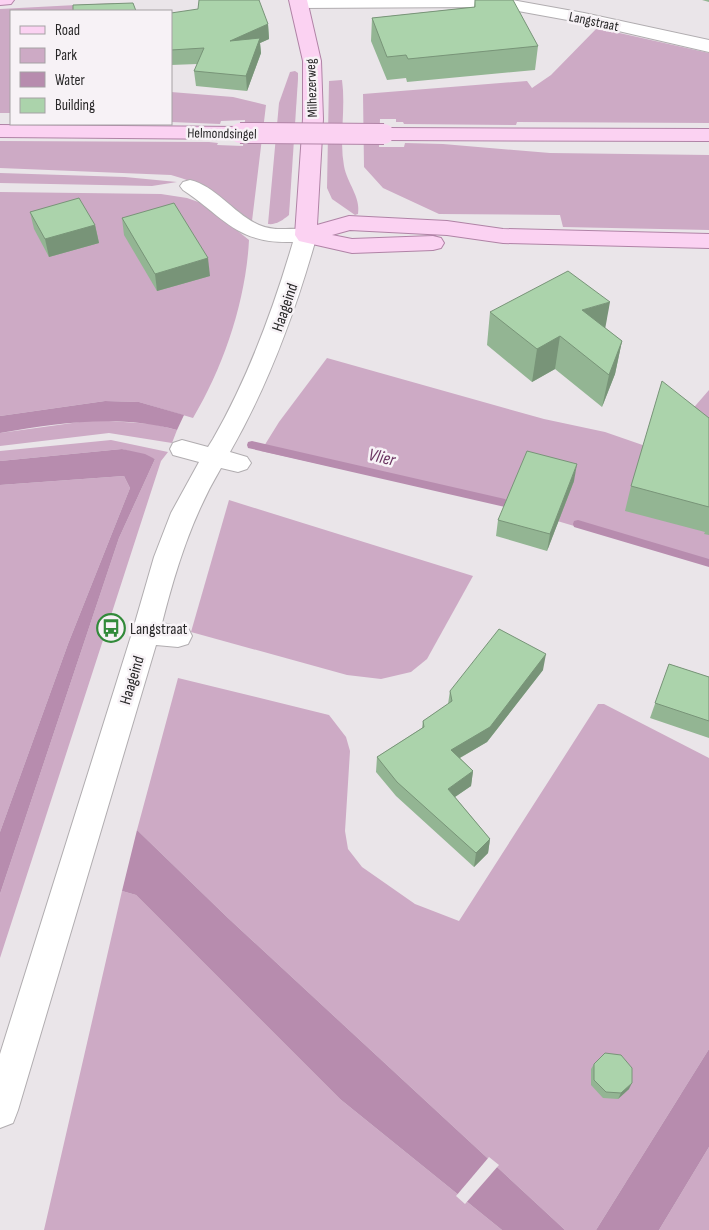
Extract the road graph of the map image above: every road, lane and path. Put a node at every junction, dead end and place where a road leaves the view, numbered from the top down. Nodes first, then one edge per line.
1 (0, 0) edge
2 (5, 0) edge
3 (597, 0) edge
4 (298, 2) edge
5 (584, 18) junction
6 (709, 46) edge
7 (0, 131) edge
8 (709, 135) edge
9 (310, 148) joint
10 (190, 186) dead end
11 (306, 235) junction
12 (709, 241) edge
13 (182, 449) dead end
14 (226, 461) junction
15 (146, 633) junction
16 (178, 636) dead end
17 (8, 1057) edge
18 (0, 1110) edge

1 - 2 main road
3 - 5 street
4 - 5 street, Langstraat
4 - 9 main road, Milhezerweg
5 - 6 street, Langstraat
7 - 8 main road, Helmondsingel, bridge
9 - 11 main road, Haageind
10 - 11 street
11 - 12 main road
11 - 14 street, Haageind
13 - 14 street
14 - 15 street, Haageind
15 - 16 street
15 - 17 street, Haageind
17 - 18 street, Haageind

